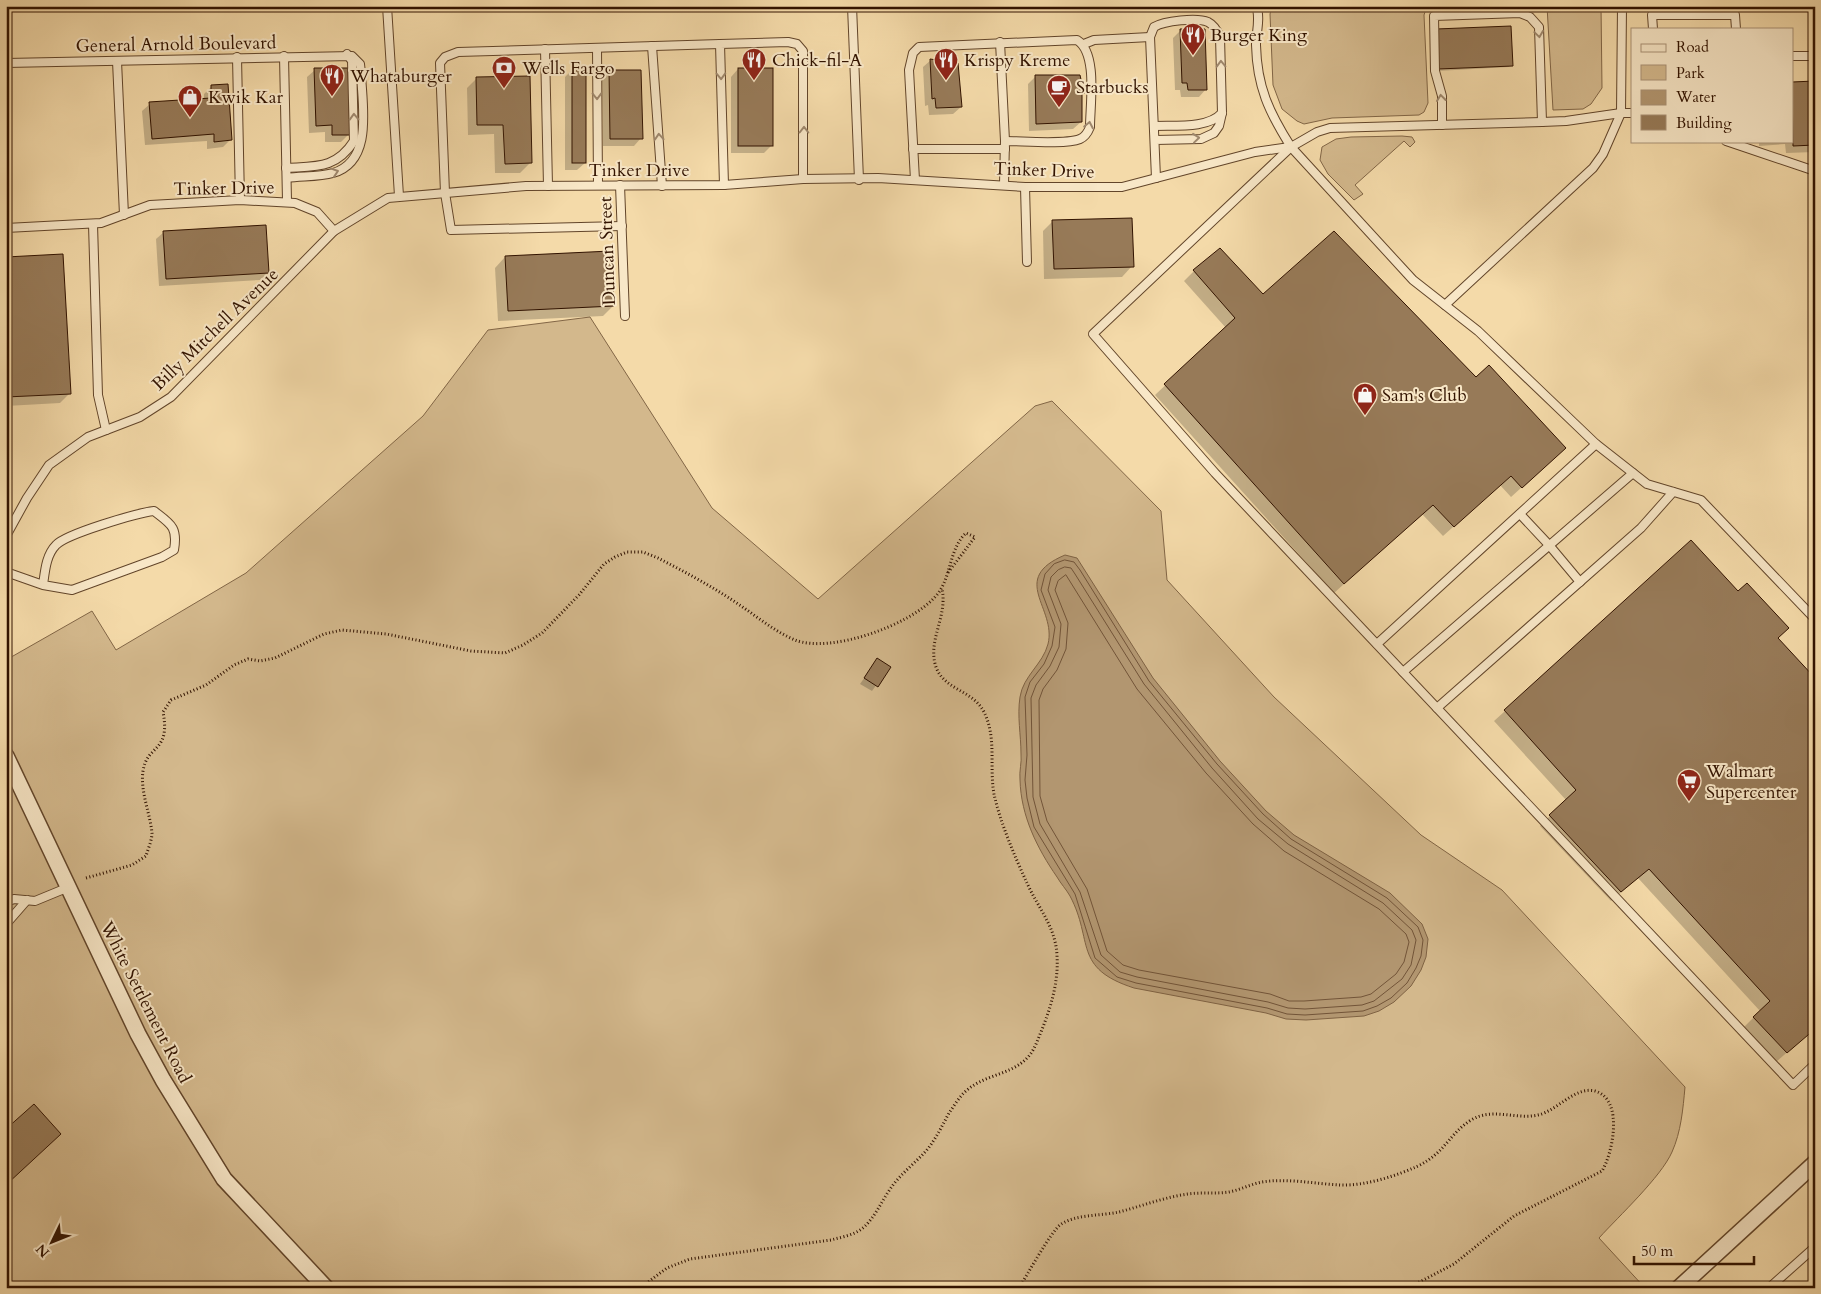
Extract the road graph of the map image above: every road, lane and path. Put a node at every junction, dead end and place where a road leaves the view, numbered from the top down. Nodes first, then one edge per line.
1 (387, 6) edge
2 (1622, 6) edge
3 (1258, 7) edge
4 (853, 8) edge
5 (1653, 28) edge
6 (1736, 28) edge
7 (1150, 37) junction
8 (1000, 42) junction
9 (720, 44) junction
10 (652, 46) junction
11 (1086, 47) junction
12 (597, 48) junction
13 (545, 49) junction
14 (348, 54) junction
15 (284, 56) junction
16 (1794, 56) edge
17 (1815, 56) edge
18 (237, 57) junction
19 (117, 61) junction
20 (6, 62) edge
21 (1222, 113) junction
22 (1621, 113) junction
23 (1631, 113) edge
24 (1542, 122) junction
25 (1442, 125) junction
26 (1154, 126) junction
27 (1154, 140) junction
28 (1742, 144) edge
29 (1005, 145) junction
30 (1290, 147) junction
31 (913, 149) junction
32 (286, 168) junction
33 (1815, 171) edge
34 (287, 178) junction
35 (1156, 178) junction
36 (803, 179) junction
37 (859, 180) junction
38 (915, 180) junction
39 (1004, 184) junction
40 (620, 185) junction
41 (724, 185) junction
42 (548, 186) junction
43 (598, 186) junction
44 (662, 186) junction
45 (1025, 187) junction
46 (445, 193) junction
47 (399, 196) junction
48 (240, 200) junction
49 (287, 201) junction
50 (124, 215) junction
51 (93, 224) junction
52 (622, 226) junction
53 (6, 228) edge
54 (334, 231) junction
55 (1027, 262) dead end
56 (1445, 305) junction
57 (625, 316) dead end
58 (106, 430) junction
59 (1596, 444) junction
60 (1632, 473) junction
61 (1673, 492) junction
62 (1520, 514) junction
63 (6, 536) edge
64 (1549, 545) junction
65 (6, 572) edge
66 (947, 574) junction
67 (1580, 582) junction
68 (43, 585) junction
69 (942, 589) junction
70 (1815, 619) edge
71 (1377, 644) junction
72 (1403, 672) junction
73 (1437, 708) junction
74 (6, 756) edge
75 (86, 878) dead end
76 (69, 887) junction
77 (27, 900) junction
78 (6, 902) edge
79 (6, 924) edge
80 (1815, 1064) edge
81 (1815, 1163) edge
82 (1815, 1247) edge
83 (326, 1288) edge
84 (640, 1288) edge
85 (1019, 1288) edge
86 (1408, 1288) edge
87 (1679, 1288) edge
88 (1769, 1288) edge

1 - 47 lane
2 - 22 lane
3 - 30 lane
4 - 37 lane
5 - 6 lane
7 - 11 lane
21 -> 7 lane
7 - 26 lane
8 - 11 lane
8 - 29 lane
8 - 31 lane
9 - 10 lane
36 -> 9 lane
9 -> 41 lane
10 - 12 lane
44 -> 10 lane
29 -> 11 lane
12 - 13 lane
12 -> 43 lane
13 - 42 lane
13 - 46 lane
14 - 15 lane, General Arnold Boulevard
32 -> 14 lane
34 -> 14 lane
15 - 18 lane, General Arnold Boulevard
15 - 32 lane
16 - 17 lane
18 - 19 lane, General Arnold Boulevard
18 - 48 lane
19 - 20 lane, General Arnold Boulevard
19 - 50 lane
21 - 26 lane
27 -> 21 lane
22 - 23 lane
22 - 24 lane
22 - 56 lane
24 - 25 lane
25 -> 24 lane
25 - 30 lane
26 - 27 lane
27 - 35 lane
28 - 33 lane
29 - 31 lane
29 - 39 lane
30 - 35 lane, Tinker Drive
30 - 56 lane
30 - 71 lane
31 - 38 lane
32 - 34 lane
34 - 49 lane
35 - 45 lane, Tinker Drive
36 - 37 lane, Tinker Drive
36 - 41 lane, Tinker Drive
37 - 38 lane, Tinker Drive
38 - 39 lane, Tinker Drive
39 - 45 lane, Tinker Drive
40 - 43 lane, Tinker Drive
40 - 44 lane, Tinker Drive
40 - 52 lane, Duncan Street
41 - 44 lane, Tinker Drive
42 - 43 lane, Tinker Drive
42 - 46 lane, Tinker Drive
45 - 55 lane
46 - 47 lane, Tinker Drive
46 - 52 lane
47 - 54 lane, Tinker Drive
48 - 49 lane, Tinker Drive
48 - 50 lane, Tinker Drive
49 - 54 lane, Tinker Drive
50 - 51 lane, Tinker Drive
51 - 53 lane, Tinker Drive
51 - 58 lane
52 - 57 lane, Duncan Street
54 - 58 lane, Billy Mitchell Avenue
56 - 59 lane
58 - 63 lane, Billy Mitchell Avenue
59 - 60 lane
59 - 62 lane
60 - 61 lane
60 - 64 lane
61 - 67 lane
61 - 70 lane
62 - 64 lane
62 - 71 lane
64 - 67 lane
64 - 72 lane
65 - 68 lane
66 - 66 path
66 - 69 path
67 - 73 lane
68 - 68 lane
69 - 75 path
69 - 84 path
71 - 72 lane
72 - 73 lane
73 - 80 lane
74 - 76 street, White Settlement Road
76 - 77 lane
76 - 83 street, White Settlement Road
77 - 78 lane
77 - 79 lane
81 - 87 street
82 - 88 lane
85 - 86 path

